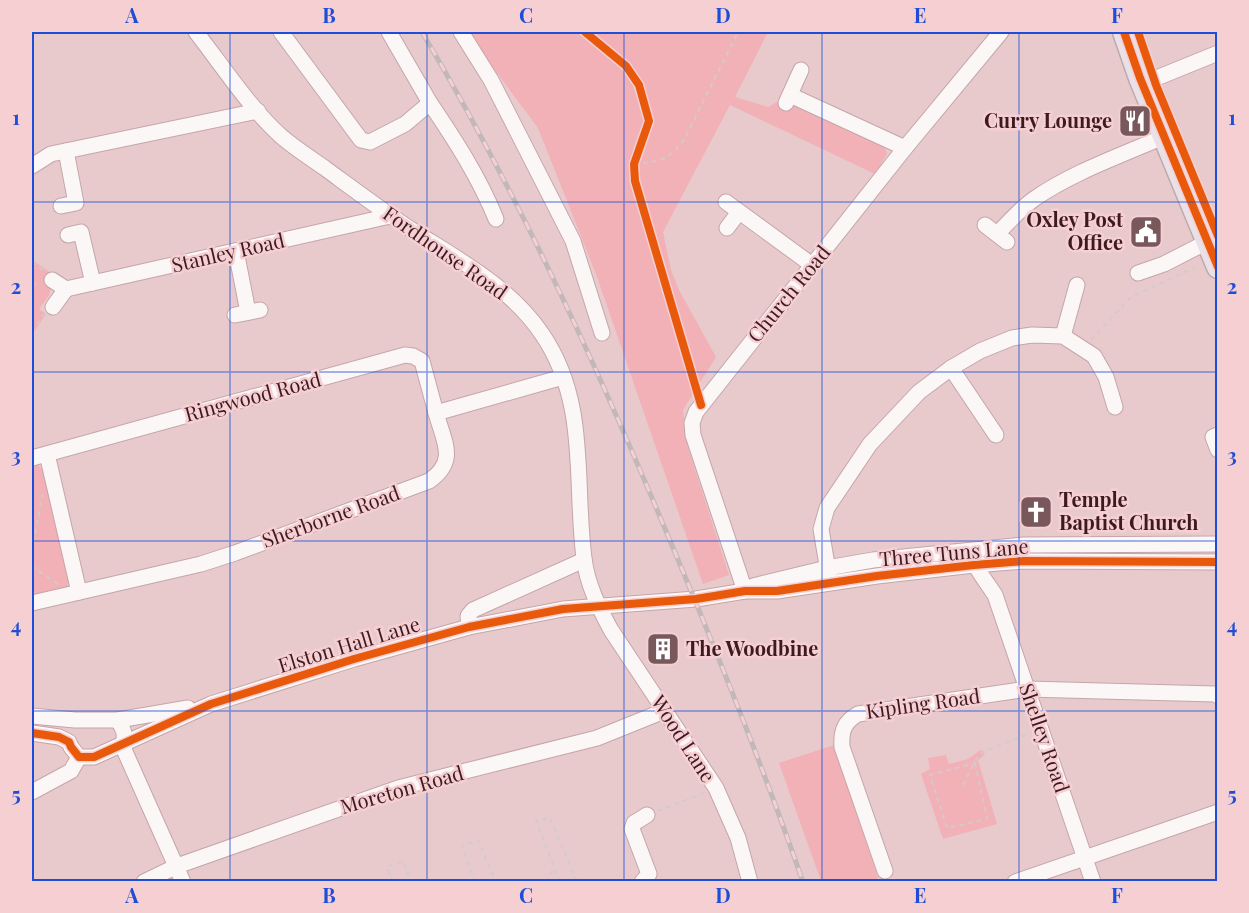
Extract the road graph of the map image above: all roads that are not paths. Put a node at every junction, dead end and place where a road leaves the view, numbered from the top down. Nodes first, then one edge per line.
1 (196, 32) edge
2 (281, 32) edge
3 (389, 32) edge
4 (461, 32) edge
5 (1001, 32) edge
6 (1124, 32) edge
7 (1137, 32) edge
8 (1218, 53) edge
9 (801, 70) dead end
10 (1154, 79) junction
11 (430, 103) junction
12 (258, 111) junction
13 (1163, 136) junction
14 (905, 148) junction
15 (66, 151) junction
16 (32, 166) edge
17 (726, 202) dead end
18 (61, 206) dead end
19 (739, 212) junction
20 (390, 216) junction
21 (495, 219) dead end
22 (727, 228) dead end
23 (997, 234) dead end
24 (68, 235) dead end
25 (236, 251) junction
26 (1214, 251) edge
27 (812, 265) junction
28 (1138, 273) dead end
29 (52, 280) dead end
30 (93, 283) junction
31 (1077, 285) dead end
32 (66, 289) junction
33 (53, 307) road end
34 (248, 312) dead end
35 (602, 333) dead end
36 (1064, 336) junction
37 (951, 368) junction
38 (563, 377) junction
39 (1115, 407) dead end
40 (436, 414) junction
41 (996, 435) dead end
42 (39, 456) edge
43 (1218, 544) edge
44 (1003, 555) junction
45 (973, 557) junction
46 (584, 560) junction
47 (1218, 562) edge
48 (829, 575) junction
49 (745, 591) junction
50 (73, 593) junction
51 (995, 595) junction
52 (696, 599) joint
53 (32, 603) edge
54 (598, 605) junction
55 (469, 627) junction
56 (1028, 689) junction
57 (1218, 696) edge
58 (211, 704) junction
59 (664, 711) junction
60 (32, 716) edge
61 (75, 720) junction
62 (118, 720) junction
63 (32, 733) edge
64 (69, 742) junction
65 (122, 745) junction
66 (79, 757) junction
67 (32, 792) edge
68 (1218, 812) edge
69 (647, 815) road end
70 (1085, 857) junction
71 (177, 866) junction
72 (887, 878) edge
73 (144, 882) edge
74 (183, 882) edge
75 (642, 882) edge
76 (750, 882) edge
77 (1015, 882) edge
78 (1093, 882) edge

1 - 12 street, Fordhouse Road
2 - 11 street
3 - 11 street
4 - 35 street
5 - 14 street, Church Road
6 - 13 highway
7 - 10 highway
8 - 10 street
9 - 14 street
10 - 26 highway
11 - 21 street
12 - 15 street
12 - 20 street, Fordhouse Road
13 - 23 street
13 - 26 highway
14 - 27 street, Church Road
15 - 16 street
15 - 18 street
17 - 19 street
19 - 22 street
19 - 27 street
20 - 25 street, Stanley Road
20 - 38 street, Fordhouse Road
24 - 30 street
25 - 30 street, Stanley Road
25 - 34 street
26 - 28 street
27 - 49 street, Church Road
29 - 32 street
30 - 32 street, Stanley Road
31 - 36 street
32 - 33 street
36 - 37 street
36 - 39 street
37 - 41 street
37 - 48 street
38 - 40 street
38 - 46 street, Fordhouse Road
40 - 42 street, Ringwood Road
40 - 50 street, Sherborne Road
42 - 50 street
43 - 44 street, Three Tuns Lane
44 - 45 street, Three Tuns Lane
44 - 47 street, Three Tuns Lane
44 - 51 street
45 - 48 street, Three Tuns Lane
45 - 51 street, Shelley Road
46 - 54 street, Fordhouse Road
46 - 55 street
48 - 49 street, Three Tuns Lane
49 - 52 street, Three Tuns Lane
50 - 53 street, Sherborne Road
51 - 56 street, Shelley Road
52 - 54 street, Elston Hall Lane
54 - 55 street, Elston Hall Lane
54 - 59 street, Wood Lane
55 - 58 street, Elston Hall Lane
56 - 57 street
56 - 70 street, Shelley Road
56 - 72 street, Kipling Road
58 - 62 street, Elston Hall Lane
58 - 65 street, Elston Hall Lane
59 - 71 street, Moreton Road
59 - 76 street, Wood Lane
60 - 61 street, Elston Hall Lane
61 - 62 street, Elston Hall Lane
61 - 64 street
62 - 65 street
63 - 64 street
64 - 66 street
65 - 66 street, Elston Hall Lane
65 - 71 street
66 - 67 street
68 - 70 street
69 - 75 street
70 - 77 street
70 - 78 street, Shelley Road
71 - 73 street, Moreton Road
71 - 74 street

